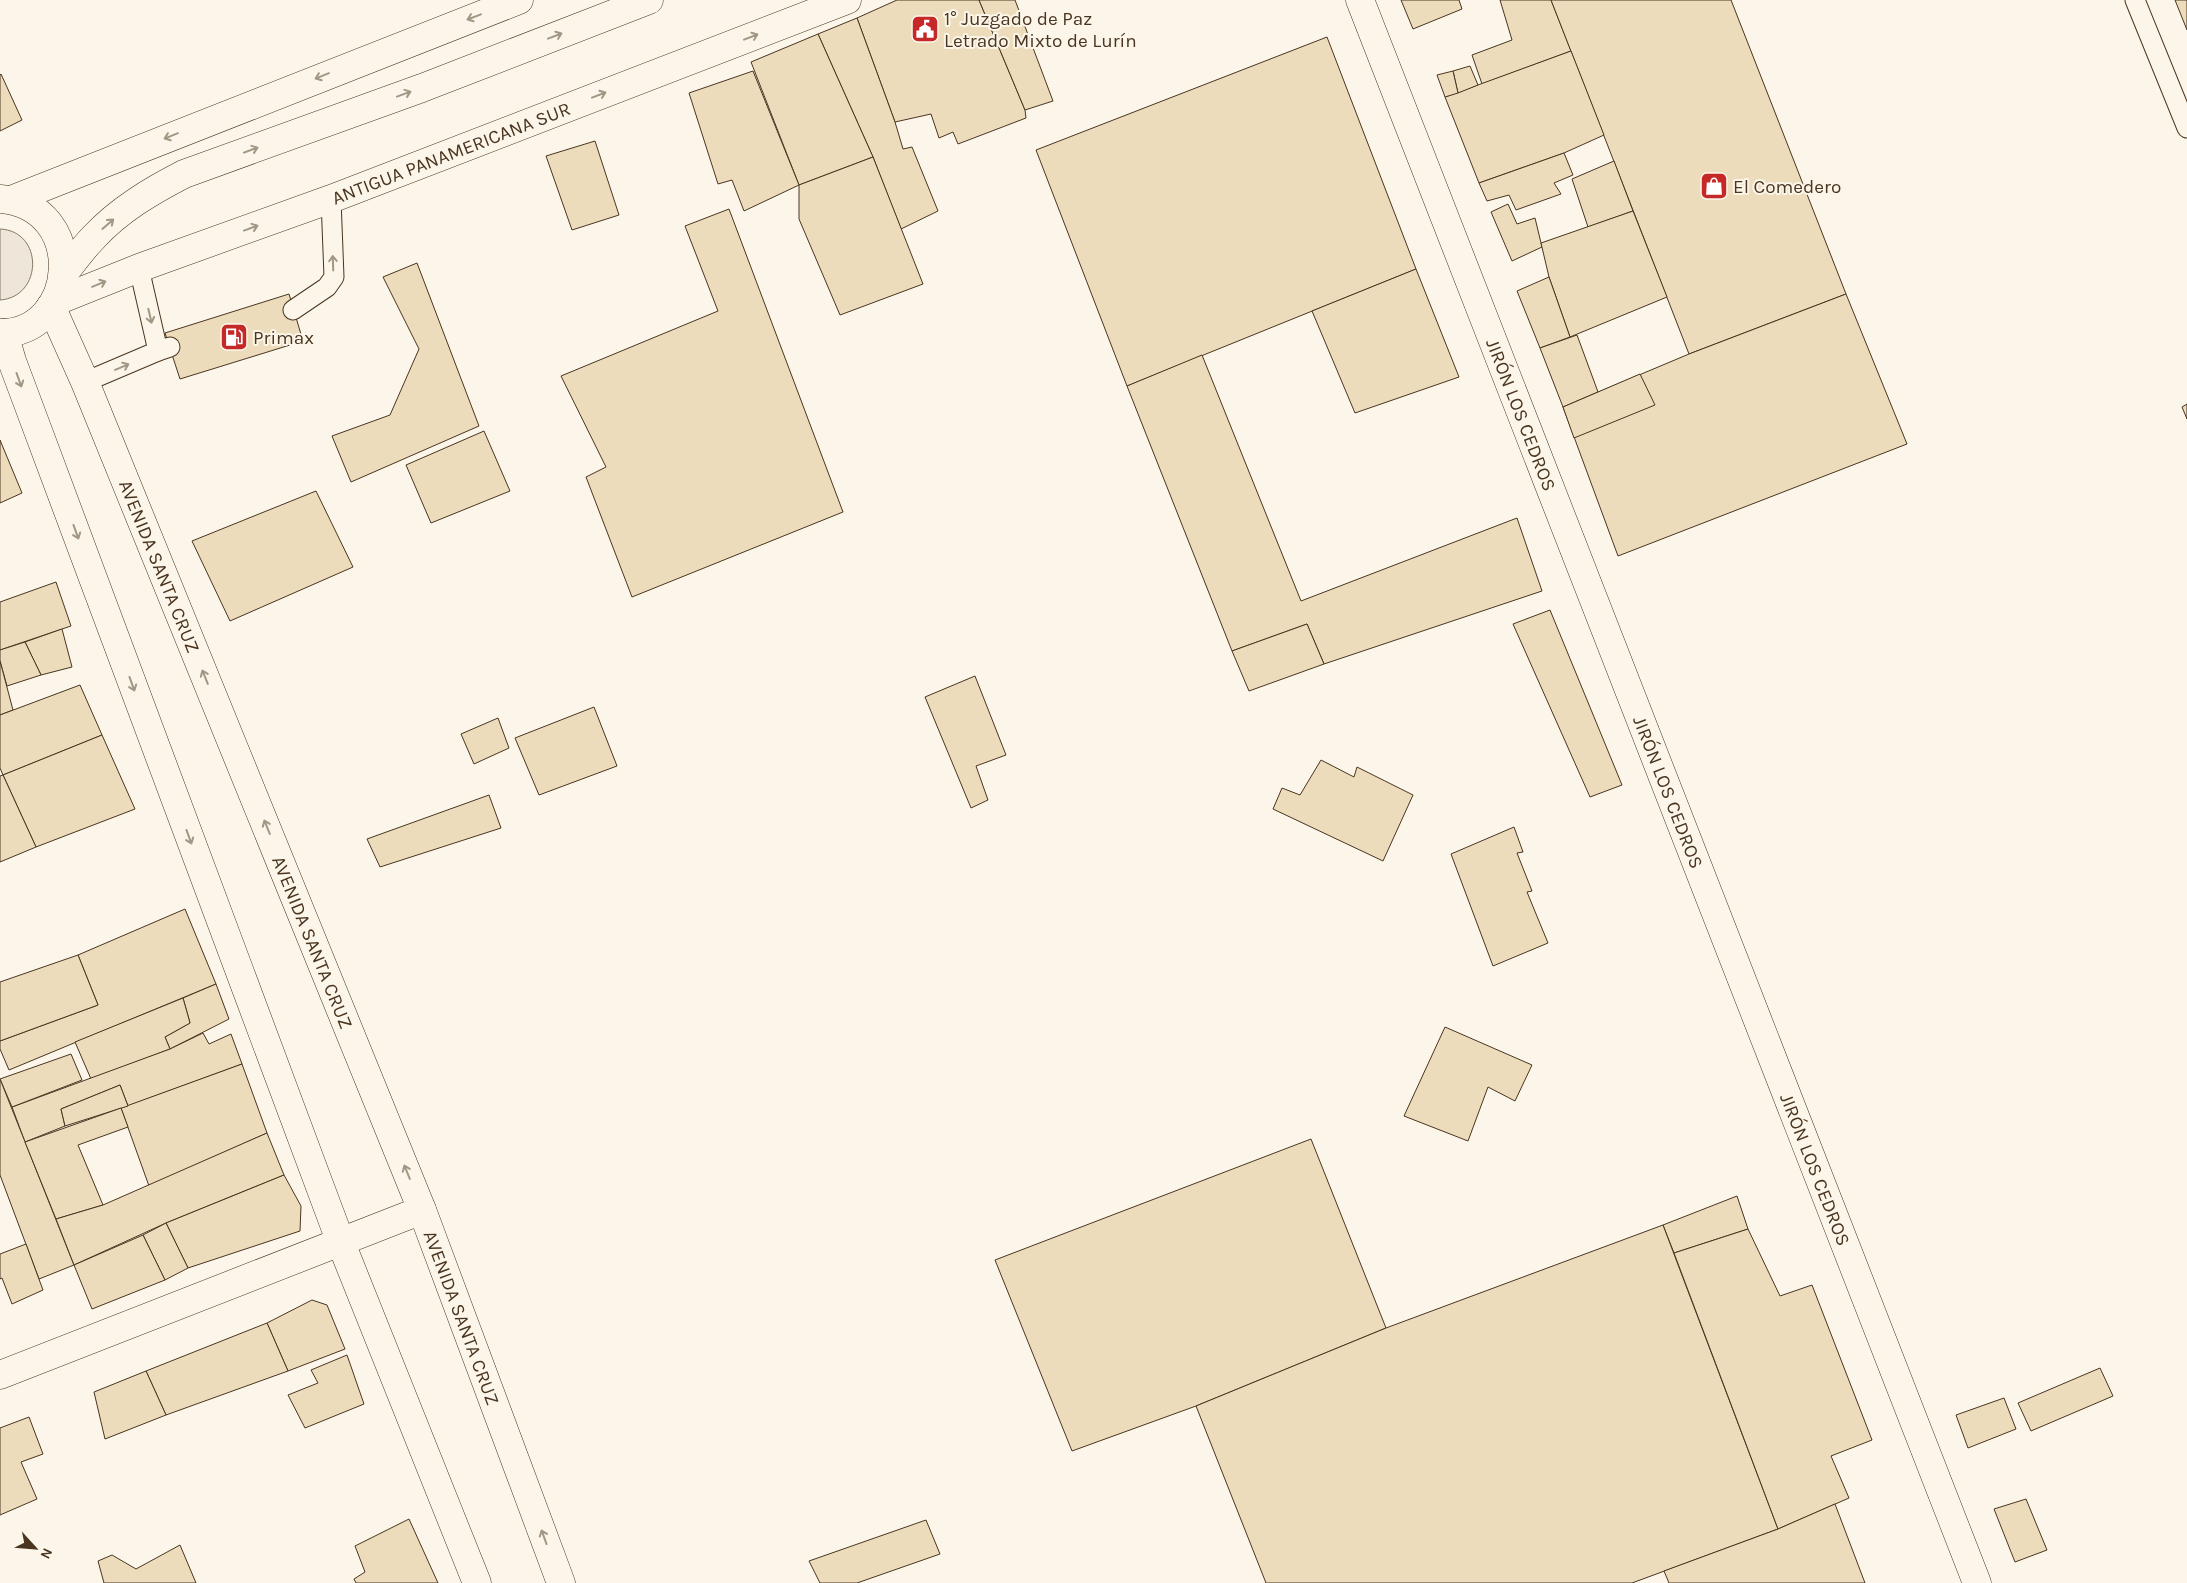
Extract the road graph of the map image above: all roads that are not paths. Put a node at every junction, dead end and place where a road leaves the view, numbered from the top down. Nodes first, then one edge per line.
1 (519, 0) edge
2 (649, 0) edge
3 (848, 0) edge
4 (1360, 0) edge
5 (2135, 0) edge
6 (2187, 128) edge
7 (331, 199) junction
8 (5, 200) edge
9 (139, 268) junction
10 (64, 273) junction
11 (52, 304) junction
12 (293, 310) dead end
13 (1, 333) edge
14 (85, 382) junction
15 (422, 1210) junction
16 (341, 1243) junction
17 (0, 1375) edge
18 (477, 1583) edge
19 (561, 1583) edge
20 (1977, 1583) edge

1 -> 8 street
10 -> 2 street
7 -> 3 street, ANTIGUA PANAMERICANA SUR
4 - 20 street, JIRÓN LOS CEDROS
5 - 6 lane
9 -> 7 street, ANTIGUA PANAMERICANA SUR
12 -> 7 lane
8 - 10 street
11 -> 9 street, ANTIGUA PANAMERICANA SUR
9 - 14 lane
10 - 11 street
11 - 13 street
11 - 14 street, AVENIDA SANTA CRUZ
13 -> 16 street
15 -> 14 street, AVENIDA SANTA CRUZ
15 - 16 street
19 -> 15 street, AVENIDA SANTA CRUZ
16 - 17 street
16 - 18 street

